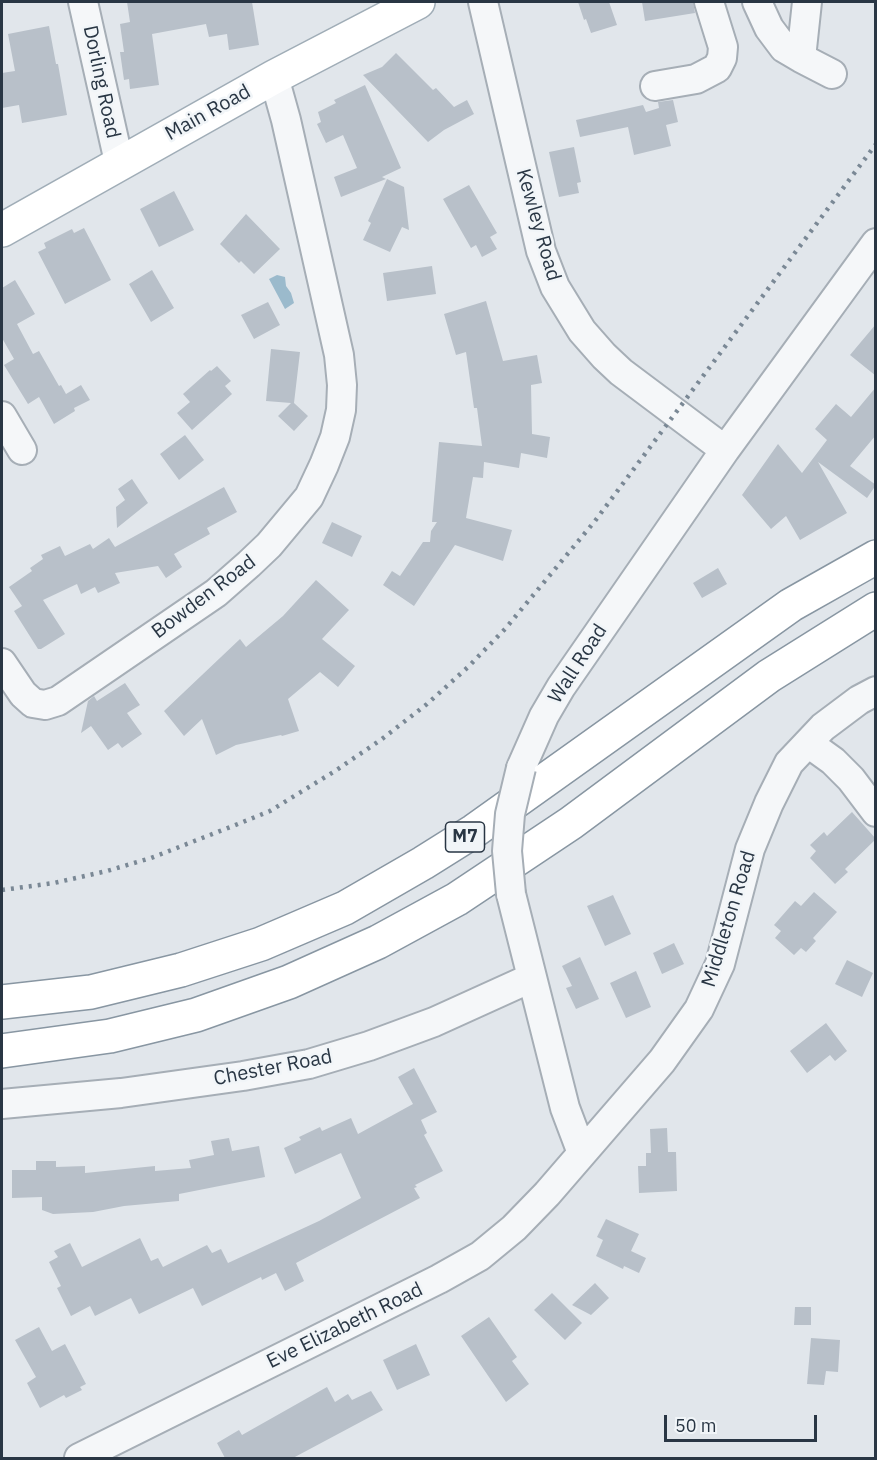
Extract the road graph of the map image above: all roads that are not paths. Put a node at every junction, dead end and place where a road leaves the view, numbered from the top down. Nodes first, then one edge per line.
1 (83, 2) edge
2 (418, 2) edge
3 (483, 2) edge
4 (709, 2) edge
5 (758, 2) edge
6 (807, 2) edge
7 (801, 58) junction
8 (832, 74) dead end
9 (274, 77) junction
10 (656, 86) dead end
11 (119, 162) junction
12 (2, 230) edge
13 (876, 243) edge
14 (2, 416) edge
15 (22, 450) dead end
16 (724, 450) junction
17 (876, 557) edge
18 (876, 609) edge
19 (2, 663) edge
20 (876, 691) edge
21 (808, 742) junction
22 (876, 812) edge
23 (531, 978) junction
24 (2, 1002) edge
25 (2, 1052) edge
26 (2, 1104) edge
27 (582, 1153) junction
28 (79, 1458) edge

1 - 11 street, Dorling Road
2 - 9 main road, Main Road
3 - 16 street, Kewley Road
4 - 10 street
5 - 7 street
6 - 7 street
7 - 8 street
9 - 11 main road, Main Road
9 - 19 street, Bowden Road
11 - 12 main road, Main Road
13 - 16 street, Wall Road
14 - 15 street
16 - 23 street, Wall Road, bridge
17 - 24 main road, M7
18 - 25 main road, M7
20 - 21 street, Middleton Road
21 - 22 street
21 - 27 street, Middleton Road
23 - 26 street, Chester Road
23 - 27 street, Wall Road
27 - 28 street, Eve Elizabeth Road

